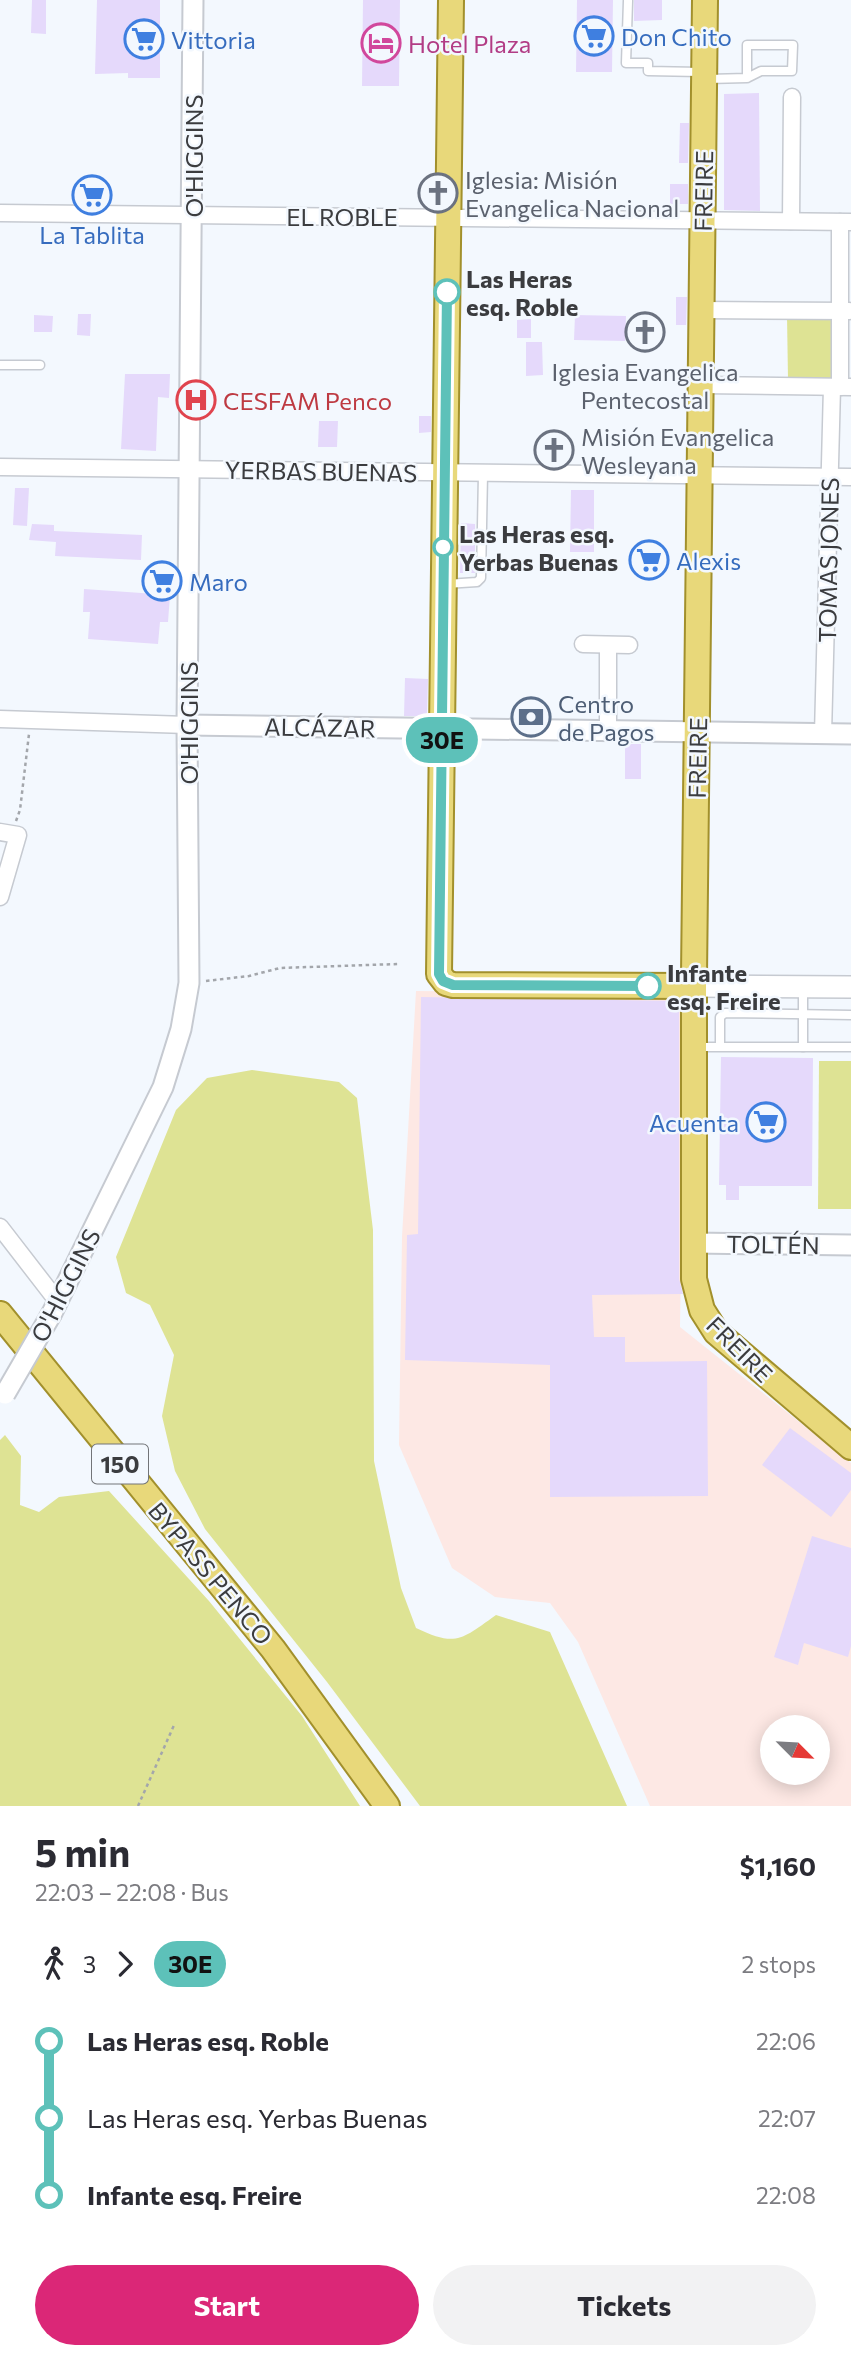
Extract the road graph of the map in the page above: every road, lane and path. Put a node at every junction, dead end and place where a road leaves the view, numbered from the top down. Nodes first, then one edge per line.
1 (193, 0) edge
2 (451, 0) edge
3 (705, 0) edge
4 (628, 1) edge
5 (704, 76) junction
6 (747, 78) junction
7 (792, 97) dead end
8 (0, 213) edge
9 (193, 215) junction
10 (448, 216) junction
11 (703, 220) junction
12 (791, 221) junction
13 (846, 222) edge
14 (702, 310) junction
15 (846, 311) edge
16 (0, 365) edge
17 (40, 365) dead end
18 (701, 385) junction
19 (841, 387) edge
20 (0, 467) edge
21 (189, 470) junction
22 (445, 473) junction
23 (483, 474) junction
24 (700, 476) junction
25 (830, 476) junction
26 (851, 477) edge
27 (443, 584) junction
28 (583, 644) dead end
29 (608, 645) junction
30 (629, 645) dead end
31 (0, 719) edge
32 (30, 720) junction
33 (187, 725) junction
34 (442, 728) junction
35 (608, 731) junction
36 (697, 732) junction
37 (823, 734) junction
38 (851, 734) edge
39 (0, 832) edge
40 (18, 835) junction
41 (0, 897) edge
42 (398, 964) dead end
43 (189, 983) junction
44 (694, 986) junction
45 (803, 987) junction
46 (851, 987) edge
47 (803, 1014) junction
48 (851, 1015) edge
49 (720, 1033) junction
50 (694, 1040) junction
51 (720, 1046) junction
52 (803, 1047) junction
53 (851, 1047) edge
54 (0, 1227) edge
55 (694, 1243) junction
56 (851, 1245) edge
57 (55, 1308) junction
58 (0, 1314) edge
59 (3, 1399) edge
60 (851, 1447) edge
61 (175, 1723) dead end
62 (138, 1806) edge
63 (387, 1806) edge

1 - 9 street, O'HIGGINS
2 - 10 main road
3 - 5 main road, FREIRE
4 - 5 lane
5 - 6 lane
5 - 11 main road, FREIRE
6 - 6 lane
7 - 12 street
8 - 9 street, EL ROBLE
9 - 10 street, EL ROBLE
9 - 21 street, O'HIGGINS
10 - 11 street, EL ROBLE
10 - 22 main road
11 - 12 street, EL ROBLE
11 - 14 main road, FREIRE
12 - 13 street, EL ROBLE
13 - 15 street, TOMAS JONES
14 - 15 street
14 - 18 main road, FREIRE
15 - 19 street, TOMAS JONES
16 - 17 lane
18 - 19 street
18 - 24 main road, FREIRE
19 - 25 street, TOMAS JONES
20 - 21 street, YERBAS BUENAS
21 - 22 street, YERBAS BUENAS
21 - 33 street, O'HIGGINS
22 - 23 street, YERBAS BUENAS
22 - 27 main road
23 - 24 street, YERBAS BUENAS
23 - 27 lane
24 - 25 street, YERBAS BUENAS
24 - 36 main road, FREIRE
25 - 26 street, YERBAS BUENAS
25 - 37 street, TOMAS JONES
27 - 34 main road
28 - 29 street
29 - 30 street
29 - 35 street
31 - 32 street, ALCÁZAR
32 - 33 street, ALCÁZAR
32 - 40 path
33 - 34 street, ALCÁZAR
33 - 43 street, O'HIGGINS
34 - 35 street, ALCÁZAR
34 - 44 main road
35 - 36 street, ALCÁZAR
36 - 37 street, ALCÁZAR
36 - 44 main road, FREIRE
37 - 38 street, ALCÁZAR
39 - 40 street
40 - 41 street
42 - 43 path
43 - 57 street, O'HIGGINS
44 - 45 main road
44 - 50 main road, FREIRE
45 - 46 main road
45 - 47 lane
47 - 48 lane
47 - 49 lane
47 - 52 lane
49 - 50 lane
49 - 51 lane
50 - 51 lane
50 - 55 main road, FREIRE
51 - 52 lane
52 - 53 lane
54 - 57 street
55 - 56 street, TOLTÉN
55 - 60 main road, FREIRE
57 - 59 street, O'HIGGINS, bridge
58 - 63 main road, BYPASS PENCO / 150
61 - 62 path

